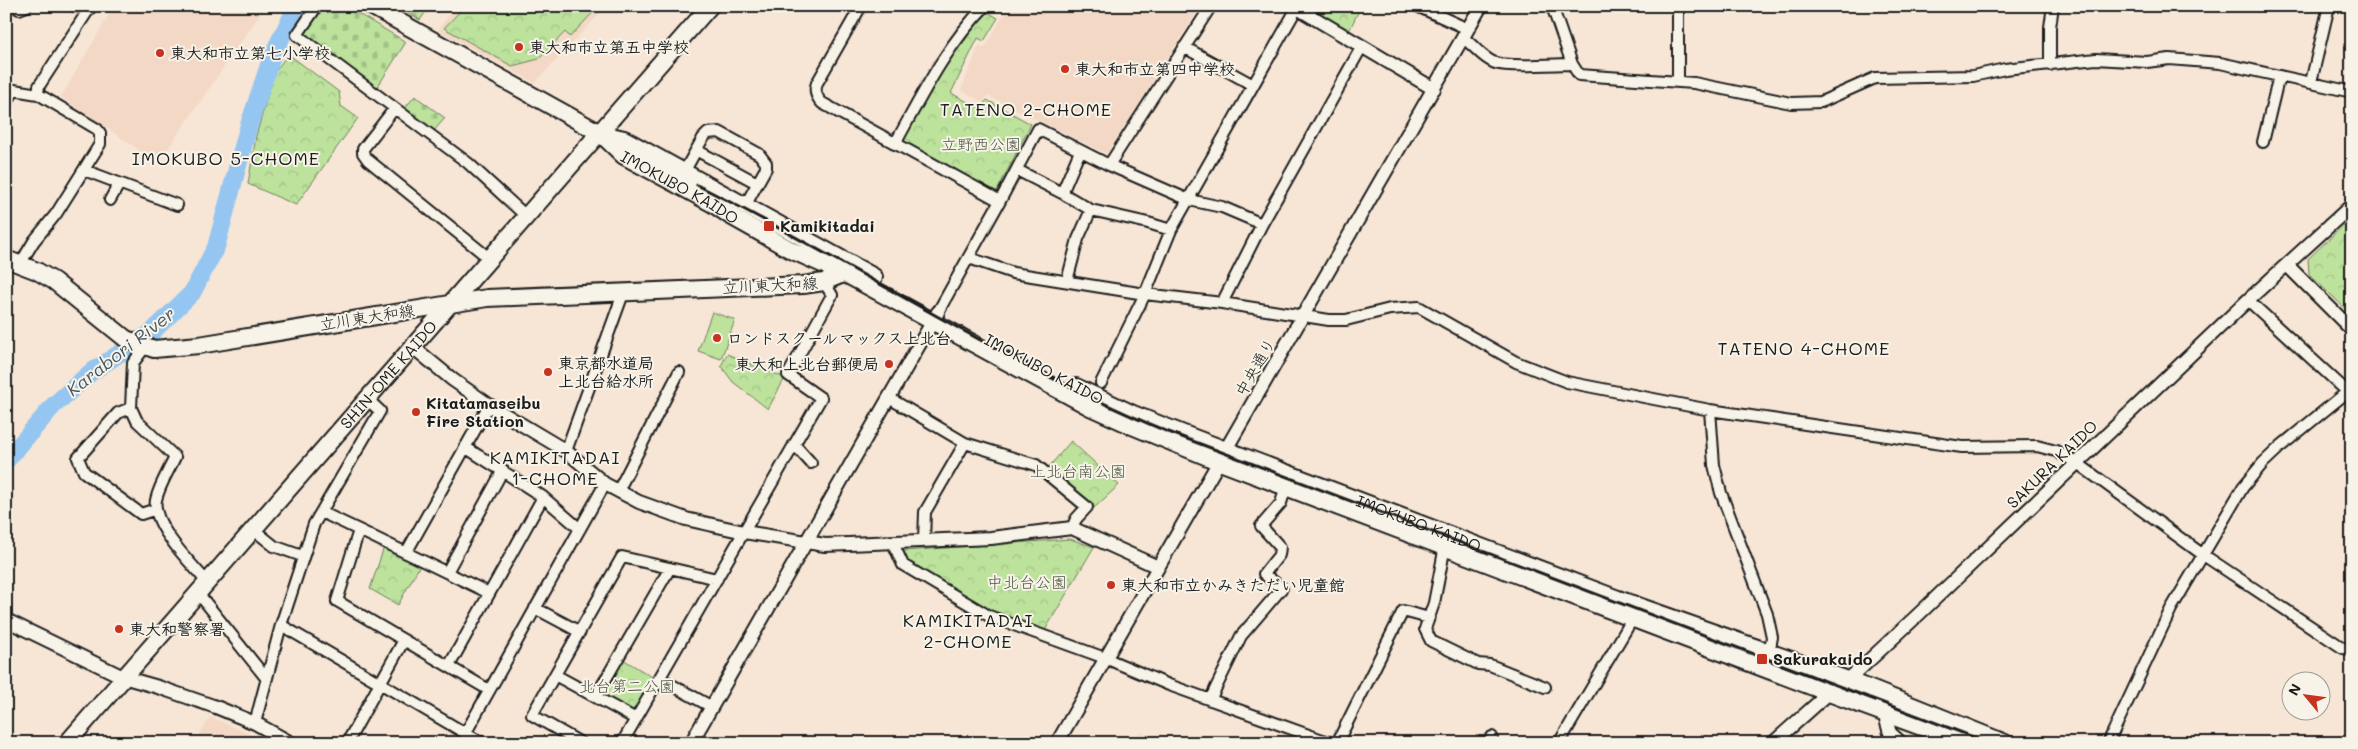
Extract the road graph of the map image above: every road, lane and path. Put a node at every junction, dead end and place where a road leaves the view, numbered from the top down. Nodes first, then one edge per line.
1 (14, 6) edge
2 (27, 6) edge
3 (74, 6) edge
4 (317, 6) edge
5 (371, 6) edge
6 (710, 6) edge
7 (861, 6) edge
8 (985, 6) edge
9 (1210, 6) edge
10 (1417, 6) edge
11 (1481, 6) edge
12 (1552, 6) edge
13 (1678, 6) edge
14 (2053, 6) edge
15 (2329, 6) edge
16 (1296, 7) edge
17 (90, 8) edge
18 (1465, 33) junction
19 (1184, 47) junction
20 (1361, 48) junction
21 (1572, 64) junction
22 (2050, 65) junction
23 (2279, 76) junction
24 (1678, 82) junction
25 (2311, 82) junction
26 (1253, 85) junction
27 (1434, 89) junction
28 (2352, 92) edge
29 (38, 94) junction
30 (6, 104) edge
31 (394, 109) junction
32 (600, 133) junction
33 (2263, 142) dead end
34 (895, 144) junction
35 (696, 150) junction
36 (1080, 151) junction
37 (1108, 165) junction
38 (84, 170) junction
39 (1017, 170) junction
40 (684, 172) junction
41 (757, 183) junction
42 (119, 184) junction
43 (694, 193) junction
44 (1062, 193) junction
45 (110, 200) dead end
46 (1189, 200) junction
47 (1000, 201) junction
48 (177, 205) dead end
49 (745, 206) junction
50 (2352, 206) edge
51 (1091, 210) junction
52 (527, 216) junction
53 (1262, 224) junction
54 (1171, 230) junction
55 (969, 258) junction
56 (490, 259) junction
57 (13, 262) edge
58 (2286, 265) junction
59 (846, 268) junction
60 (478, 272) junction
61 (1067, 281) junction
62 (824, 282) junction
63 (624, 291) junction
64 (1145, 294) junction
65 (492, 298) junction
66 (2248, 300) junction
67 (453, 302) junction
68 (1222, 303) junction
69 (1303, 315) junction
70 (936, 317) junction
71 (2352, 330) edge
72 (145, 347) junction
73 (413, 347) junction
74 (679, 372) dead end
75 (1101, 383) dead end
76 (2349, 394) edge
77 (889, 398) junction
78 (367, 399) junction
79 (489, 405) junction
80 (131, 408) junction
81 (1710, 410) junction
82 (965, 443) junction
83 (794, 444) junction
84 (465, 447) junction
85 (566, 451) junction
86 (1223, 456) junction
87 (811, 463) dead end
88 (2077, 463) junction
89 (503, 470) junction
90 (605, 484) junction
91 (1286, 486) junction
92 (618, 491) junction
93 (543, 497) junction
94 (156, 509) junction
95 (321, 512) junction
96 (580, 528) junction
97 (1072, 528) junction
98 (253, 529) junction
99 (359, 530) junction
100 (744, 532) junction
101 (924, 541) junction
102 (806, 542) junction
103 (893, 543) junction
104 (1445, 546) junction
105 (406, 553) junction
106 (2202, 554) junction
107 (302, 556) junction
108 (1158, 567) junction
109 (670, 568) junction
110 (447, 572) junction
111 (717, 579) junction
112 (202, 587) junction
113 (489, 593) junction
114 (536, 608) junction
115 (1429, 618) junction
116 (1633, 618) junction
117 (6, 620) edge
118 (281, 625) junction
119 (580, 632) junction
120 (404, 640) junction
121 (2352, 650) edge
122 (1769, 654) junction
123 (1105, 658) junction
124 (448, 666) junction
125 (555, 675) junction
126 (123, 678) junction
127 (266, 678) junction
128 (659, 678) junction
129 (1848, 680) junction
130 (380, 685) junction
131 (1545, 687) dead end
132 (490, 690) junction
133 (1829, 693) junction
134 (596, 696) junction
135 (1210, 700) junction
136 (712, 707) junction
137 (1884, 713) junction
138 (636, 719) junction
139 (255, 723) junction
140 (465, 734) junction
141 (1306, 738) edge
142 (574, 741) edge
143 (67, 743) edge
144 (291, 743) edge
145 (347, 743) edge
146 (482, 743) edge
147 (622, 743) edge
148 (691, 743) edge
149 (1057, 743) edge
150 (1331, 743) edge
151 (1337, 743) edge
152 (1559, 743) edge
153 (1774, 743) edge
154 (1901, 743) edge
155 (1964, 743) edge
156 (2005, 743) edge
157 (2108, 743) edge

1 - 2 street
3 - 17 street
4 - 31 street
5 - 32 main road, IMOKUBO KAIDO
6 - 32 main road, SHIN-OME KAIDO
7 - 34 street
8 - 34 street
9 - 19 street
10 - 18 street
11 - 18 street, 中央通り
12 - 21 street
13 - 24 street
14 - 22 street
15 - 25 street
16 - 20 street
16 - 26 street
17 - 29 street
18 - 21 street
18 - 27 street, 中央通り
19 - 26 street
19 - 37 street
20 - 27 street
20 - 53 street
21 - 24 street
22 - 23 street
22 - 24 street
23 - 25 street
23 - 33 street
25 - 28 street
26 - 46 street
27 - 69 street, 中央通り
29 - 30 street
29 - 38 street
31 - 52 street
31 - 56 street
32 - 40 main road, IMOKUBO KAIDO
32 - 43 main road, IMOKUBO KAIDO
32 - 52 main road, SHIN-OME KAIDO
34 - 47 street
35 - 40 street
35 - 41 street
35 - 41 street
36 - 37 street
36 - 39 street
36 - 44 street
37 - 46 street
38 - 42 street
38 - 57 street
39 - 44 street
39 - 47 street
40 - 43 street
40 - 49 main road, IMOKUBO KAIDO
41 - 49 street
42 - 45 street
42 - 48 street
43 - 59 main road, IMOKUBO KAIDO
44 - 51 street
46 - 53 street
46 - 54 street
47 - 55 street
49 - 59 main road, IMOKUBO KAIDO
50 - 58 street, SAKURA KAIDO
51 - 54 street
51 - 61 street
52 - 56 main road, SHIN-OME KAIDO
53 - 68 street
54 - 64 street
55 - 61 street
55 - 70 street
56 - 60 main road, SHIN-OME KAIDO
57 - 72 main road, 立川東大和線
58 - 66 street, SAKURA KAIDO
58 - 71 street
59 - 62 main road, 立川東大和線
59 - 70 main road, IMOKUBO KAIDO
60 - 65 main road
60 - 67 main road, SHIN-OME KAIDO
61 - 64 street
62 - 63 main road, 立川東大和線
62 - 83 street
63 - 65 main road, 立川東大和線
63 - 85 street
64 - 68 street
64 - 75 street
65 - 67 main road, 立川東大和線
66 - 76 street
66 - 88 street, SAKURA KAIDO
67 - 72 main road, 立川東大和線
67 - 73 main road, SHIN-OME KAIDO
68 - 69 street
69 - 81 street
69 - 86 street, 中央通り
70 - 77 street
70 - 86 main road, IMOKUBO KAIDO
72 - 80 street
73 - 78 main road, SHIN-OME KAIDO
73 - 79 street
74 - 92 street
76 - 106 street
77 - 82 street
77 - 102 street
78 - 95 street
78 - 98 main road, SHIN-OME KAIDO
79 - 84 street
79 - 85 street
80 - 94 street
80 - 94 street
81 - 88 street
81 - 122 street
82 - 97 street
82 - 101 street
83 - 87 street
83 - 100 street
84 - 89 street
84 - 105 street
85 - 90 street
86 - 91 main road, IMOKUBO KAIDO
86 - 108 street, 中央通り
86 - 122 main road, IMOKUBO KAIDO
88 - 106 street
88 - 129 street, SAKURA KAIDO
89 - 93 street
89 - 110 street
90 - 92 street
90 - 96 street
91 - 104 main road, IMOKUBO KAIDO
91 - 135 street
92 - 100 street
93 - 96 street
93 - 113 street
94 - 112 street
95 - 99 street
95 - 107 street
96 - 114 street
97 - 101 street
97 - 108 street
98 - 107 street
98 - 112 main road, SHIN-OME KAIDO
99 - 105 street
99 - 120 street
100 - 102 street
100 - 111 street
101 - 103 street
102 - 103 street
102 - 136 street
103 - 123 street
104 - 115 street
104 - 116 main road, IMOKUBO KAIDO
105 - 110 street
106 - 121 street
106 - 157 street
107 - 118 street
108 - 123 street, 中央通り
109 - 111 street
109 - 119 street
109 - 134 street
110 - 113 street
111 - 128 street
112 - 126 main road, SHIN-OME KAIDO
112 - 127 street
113 - 124 street
114 - 119 street
114 - 132 street
115 - 131 street
115 - 151 street
116 - 133 main road, IMOKUBO KAIDO
116 - 152 street
117 - 126 street
118 - 127 street
118 - 130 street
119 - 125 street
120 - 124 street
120 - 130 street
122 - 129 main road, IMOKUBO KAIDO
123 - 135 street
123 - 149 street, 中央通り
124 - 132 street
125 - 134 street
125 - 142 street
126 - 139 street
126 - 143 main road, SHIN-OME KAIDO
127 - 139 street
128 - 136 street
128 - 138 street
129 - 133 street, SAKURA KAIDO
129 - 156 main road, IMOKUBO KAIDO
130 - 140 street
130 - 145 street
132 - 140 street
133 - 137 main road, IMOKUBO KAIDO
133 - 153 street, SAKURA KAIDO
134 - 138 street
135 - 141 street
136 - 148 street
137 - 154 street
137 - 155 main road, IMOKUBO KAIDO
138 - 147 street
139 - 144 street
140 - 146 street
141 - 150 street

